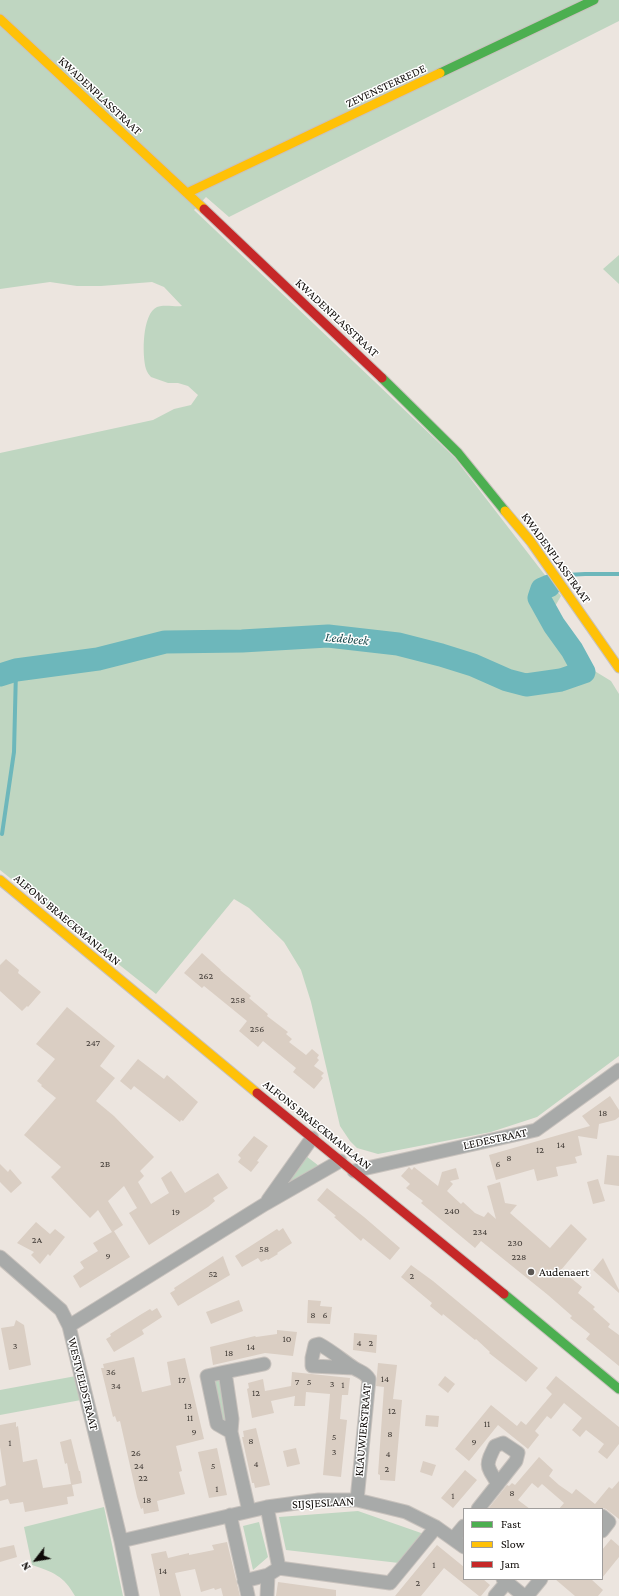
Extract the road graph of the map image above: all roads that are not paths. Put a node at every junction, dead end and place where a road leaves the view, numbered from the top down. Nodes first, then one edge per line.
1 (594, 0) edge
2 (0, 19) edge
3 (187, 193) junction
4 (619, 668) edge
5 (0, 880) edge
6 (619, 1070) edge
7 (312, 1138) junction
8 (340, 1161) junction
9 (354, 1171) junction
10 (265, 1204) junction
11 (0, 1257) edge
12 (70, 1326) junction
13 (264, 1364) dead end
14 (354, 1368) dead end
15 (225, 1372) junction
16 (619, 1389) edge
17 (231, 1432) junction
18 (498, 1484) dead end
19 (357, 1500) junction
20 (267, 1507) junction
21 (479, 1508) edge
22 (249, 1511) junction
23 (230, 1515) junction
24 (603, 1517) edge
25 (436, 1527) junction
26 (463, 1529) edge
27 (603, 1530) edge
28 (121, 1541) junction
29 (459, 1542) edge
30 (274, 1571) junction
31 (505, 1580) edge
32 (540, 1580) edge
33 (244, 1581) junction
34 (132, 1596) edge
35 (248, 1596) edge
36 (267, 1596) edge
37 (495, 1596) edge
38 (525, 1596) edge

1 - 3 street, ZEVENSTERREDE
2 - 3 street, KWADENPLASSTRAAT
3 - 4 street, KWADENPLASSTRAAT
5 - 7 street, ALFONS BRAECKMANLAAN
6 - 9 street, LEDESTRAAT
7 - 8 street, ALFONS BRAECKMANLAAN
7 - 10 street, WESTVELDSTRAAT
8 - 9 street, ALFONS BRAECKMANLAAN
8 - 10 street, WESTVELDSTRAAT
9 - 16 street, ALFONS BRAECKMANLAAN
10 - 12 street, WESTVELDSTRAAT
11 - 12 street
12 - 28 street, WESTVELDSTRAAT
13 - 15 street
14 - 19 street, KLAUWIERSTRAAT
15 - 17 street
15 - 17 street
17 - 22 street
18 - 21 street
19 - 20 street, SIJSJESLAAN
19 - 25 street, SIJSJESLAAN
20 - 22 street, SIJSJESLAAN
20 - 30 street
22 - 23 street, SIJSJESLAAN
23 - 28 street, SIJSJESLAAN
23 - 33 street
24 - 27 street
25 - 29 street, SIJSJESLAAN
25 - 30 street
26 - 29 street
28 - 34 street, WESTVELDSTRAAT
30 - 33 street
30 - 36 street
31 - 37 street
31 - 38 street
32 - 38 street
33 - 35 street

